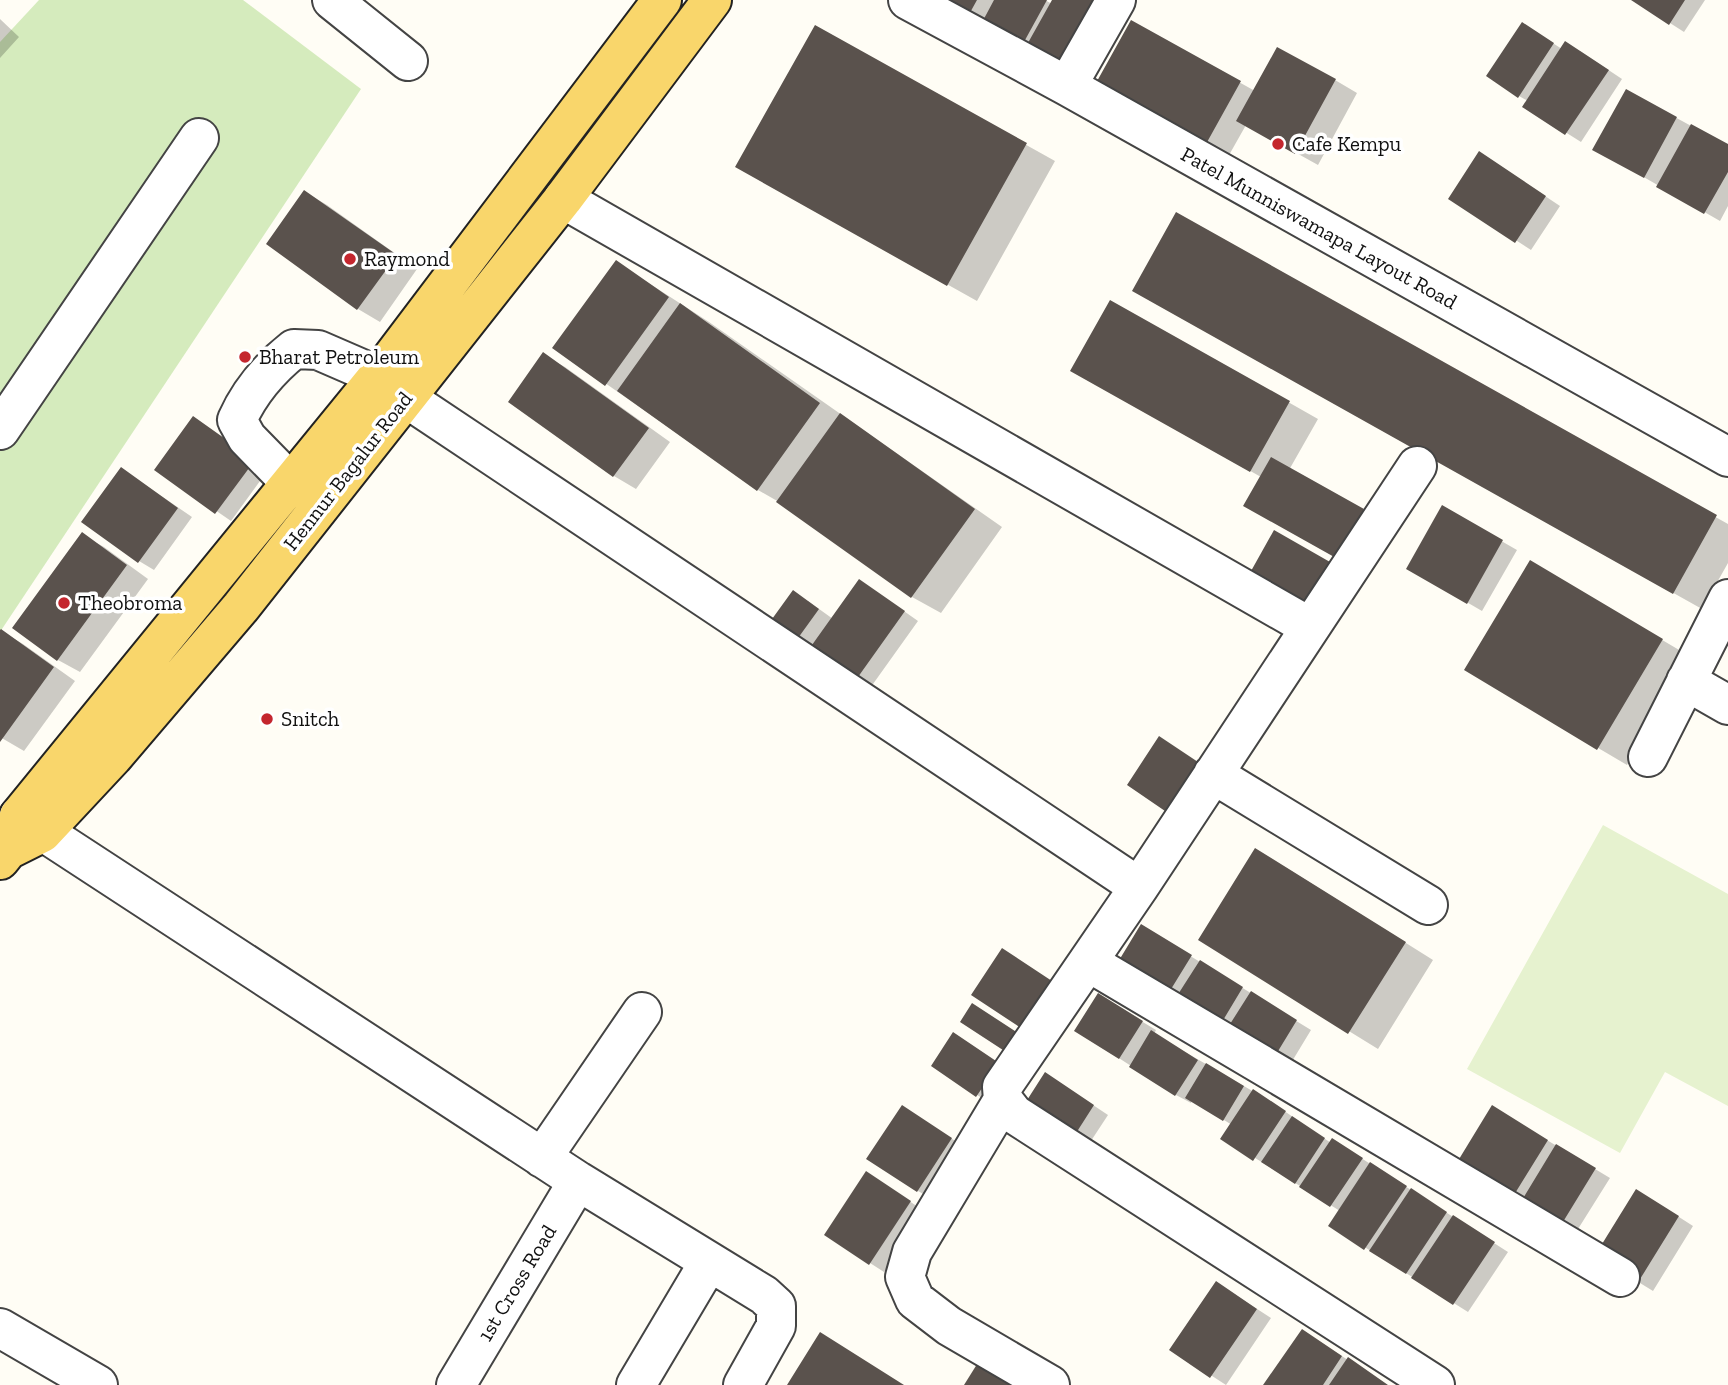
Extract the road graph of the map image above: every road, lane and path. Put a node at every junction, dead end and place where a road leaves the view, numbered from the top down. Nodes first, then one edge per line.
1 (332, 0) edge
2 (662, 0) edge
3 (712, 0) edge
4 (908, 0) edge
5 (1116, 0) edge
6 (408, 61) dead end
7 (1067, 86) junction
8 (199, 138) dead end
9 (563, 199) junction
10 (392, 387) junction
11 (0, 430) edge
12 (1728, 457) edge
13 (1417, 466) dead end
14 (291, 483) junction
15 (1728, 599) edge
16 (1310, 627) junction
17 (1686, 681) junction
18 (1728, 705) edge
19 (1648, 757) dead end
20 (1213, 774) junction
21 (17, 840) edge
22 (1139, 887) junction
23 (1428, 905) dead end
24 (1088, 962) junction
25 (642, 1012) dead end
26 (1003, 1100) junction
27 (542, 1158) junction
28 (578, 1181) junction
29 (709, 1262) junction
30 (1620, 1277) dead end
31 (0, 1328) edge
32 (98, 1385) edge
33 (456, 1385) edge
34 (636, 1385) edge
35 (743, 1385) edge
36 (1050, 1385) edge
37 (1435, 1385) edge

1 - 6 street
2 - 10 main road, Hennur Bagalur Road
3 - 9 main road, Hennur Bagalur Road
4 - 7 street, Patel Munniswamapa Layout Road
5 - 7 street
7 - 12 street, Patel Munniswamapa Layout Road
8 - 11 street
9 - 10 main road, Hennur Bagalur Road
9 - 16 street
10 - 14 main road, Hennur Bagalur Road
10 - 14 street
10 - 21 main road, Hennur Bagalur Road
10 - 22 street
13 - 16 street
14 - 21 main road, Hennur Bagalur Road
15 - 17 street
16 - 20 street
17 - 18 street
17 - 19 street
20 - 22 street
20 - 23 street
21 - 27 street
22 - 24 street
24 - 26 street
24 - 30 street
25 - 27 street
26 - 36 street
26 - 37 street
27 - 28 street
28 - 29 street
28 - 33 street, 1st Cross Road
29 - 34 street
29 - 35 street
31 - 32 street

